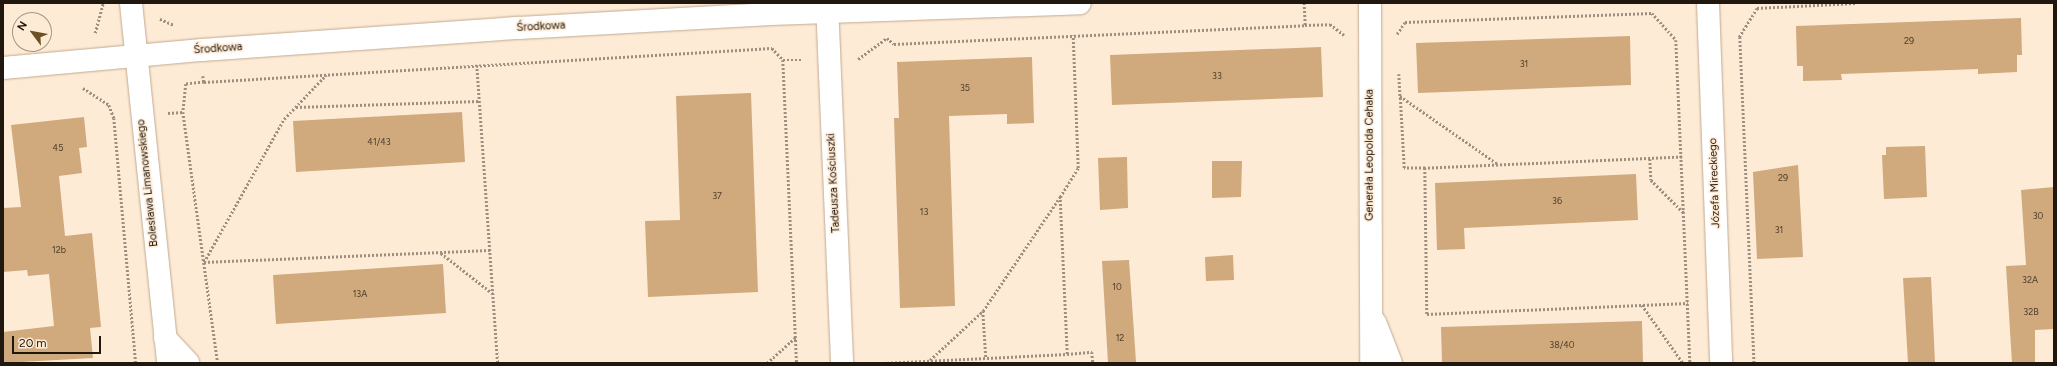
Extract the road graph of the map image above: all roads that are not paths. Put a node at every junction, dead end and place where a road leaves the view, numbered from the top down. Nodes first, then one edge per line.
1 (131, 3) edge
2 (1080, 3) edge
3 (1370, 3) edge
4 (1708, 3) edge
5 (827, 8) edge
6 (136, 57) junction
7 (3, 68) edge
8 (1370, 307) junction
9 (165, 338) junction
10 (168, 363) edge
11 (188, 363) edge
12 (842, 363) edge
13 (1371, 363) edge
14 (1391, 363) edge
15 (1721, 363) edge

1 - 6 street, Bolesława Limanowskiego
2 - 5 street, Środkowa
3 - 8 street, Generała Leopolda Cehaka
4 - 15 street, Józefa Mireckiego
5 - 6 street, Środkowa
5 - 12 street, Tadeusza Kościuszki
6 - 7 street, Środkowa
6 - 9 street, Bolesława Limanowskiego
8 - 13 street, Generała Leopolda Cehaka
8 - 14 street, Generała Leopolda Cehaka
9 - 10 street, Bolesława Limanowskiego
9 - 11 street

